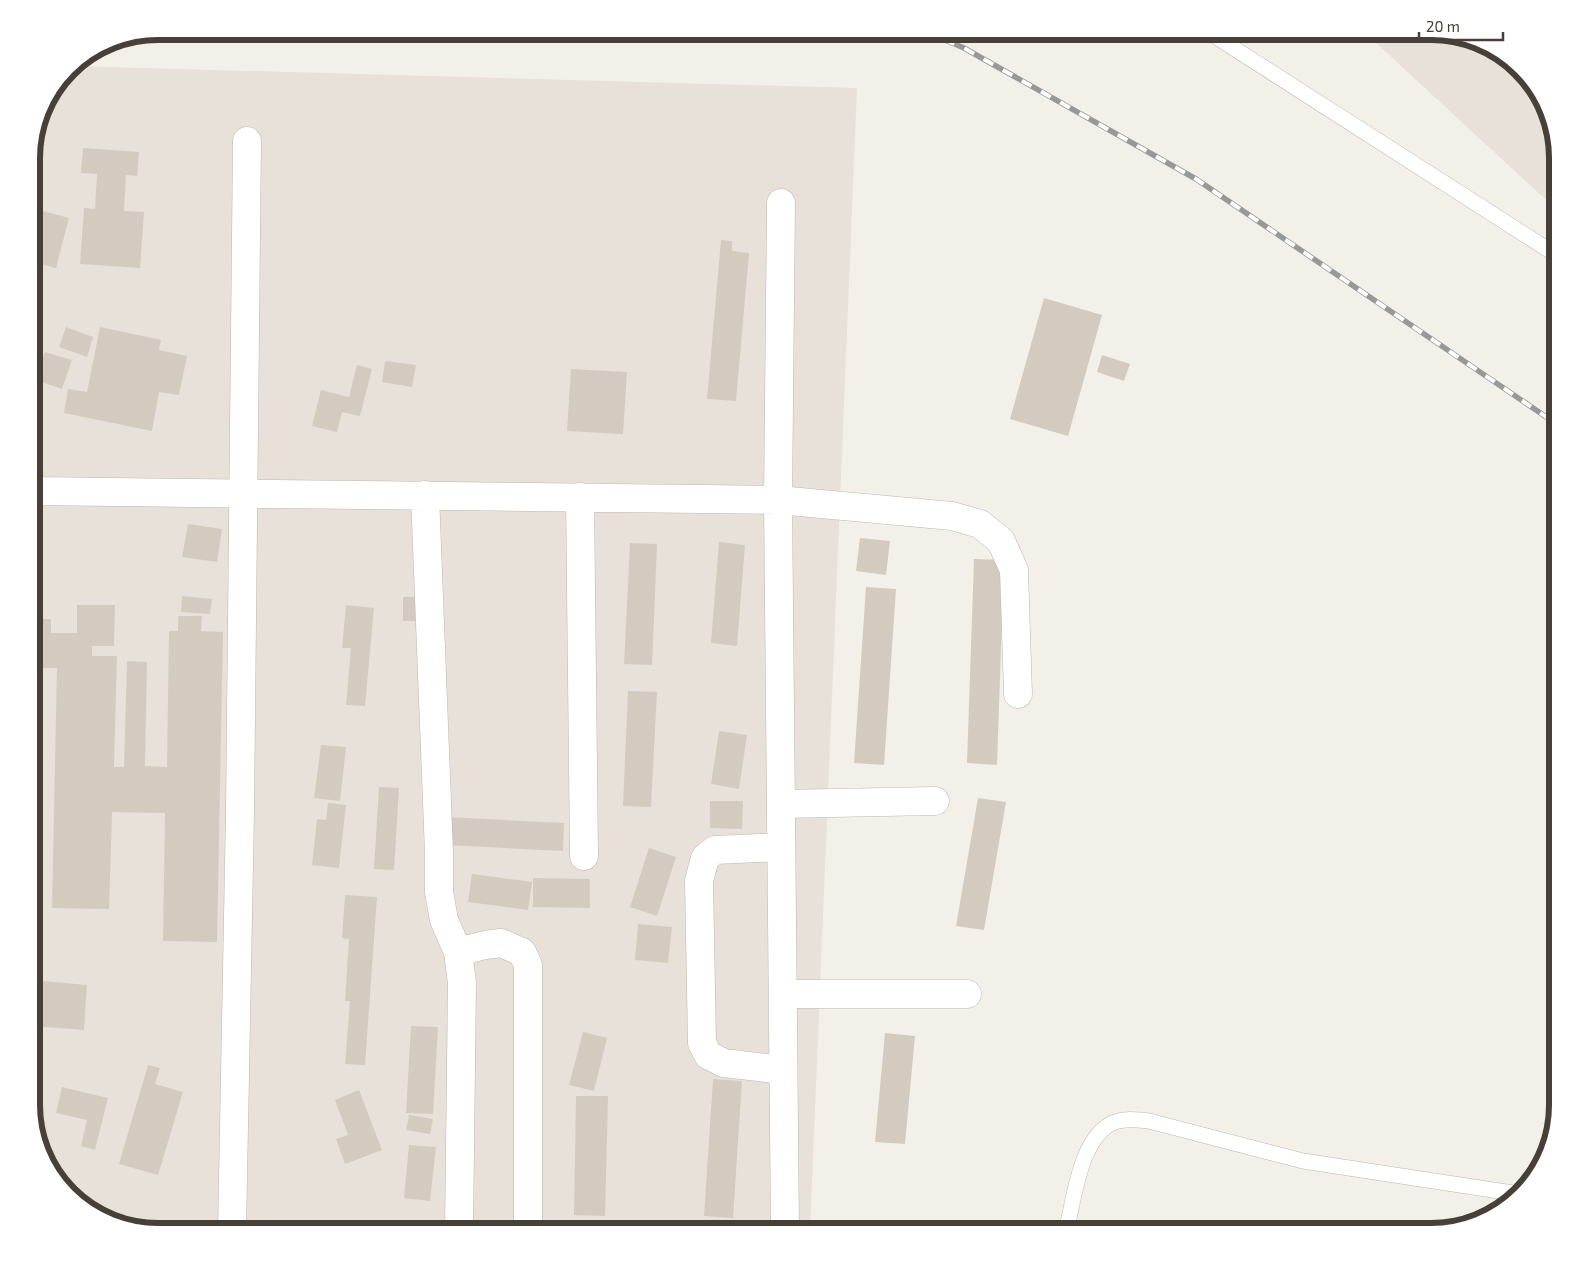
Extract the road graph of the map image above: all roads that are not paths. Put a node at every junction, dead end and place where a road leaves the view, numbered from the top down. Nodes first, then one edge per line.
1 (1221, 40) edge
2 (247, 142) dead end
3 (781, 203) dead end
4 (1549, 250) edge
5 (40, 491) edge
6 (243, 492) junction
7 (425, 496) junction
8 (580, 497) junction
9 (778, 500) junction
10 (1018, 694) dead end
11 (935, 801) dead end
12 (781, 804) junction
13 (782, 847) junction
14 (584, 856) dead end
15 (458, 952) junction
16 (783, 994) junction
17 (967, 994) dead end
18 (784, 1070) junction
19 (1509, 1193) edge
20 (232, 1223) edge
21 (459, 1223) edge
22 (528, 1223) edge
23 (785, 1223) edge
24 (1068, 1223) edge

1 - 4 lane
2 - 6 street
3 - 9 street
5 - 6 street
6 - 7 street
6 - 20 street
7 - 8 street
7 - 15 street
8 - 9 street
8 - 14 street
9 - 10 street
9 - 12 street
11 - 12 street
12 - 13 street
13 - 16 street
13 - 18 street
15 - 21 street
15 - 22 street
16 - 17 street
16 - 18 street
18 - 23 street
19 - 24 lane

